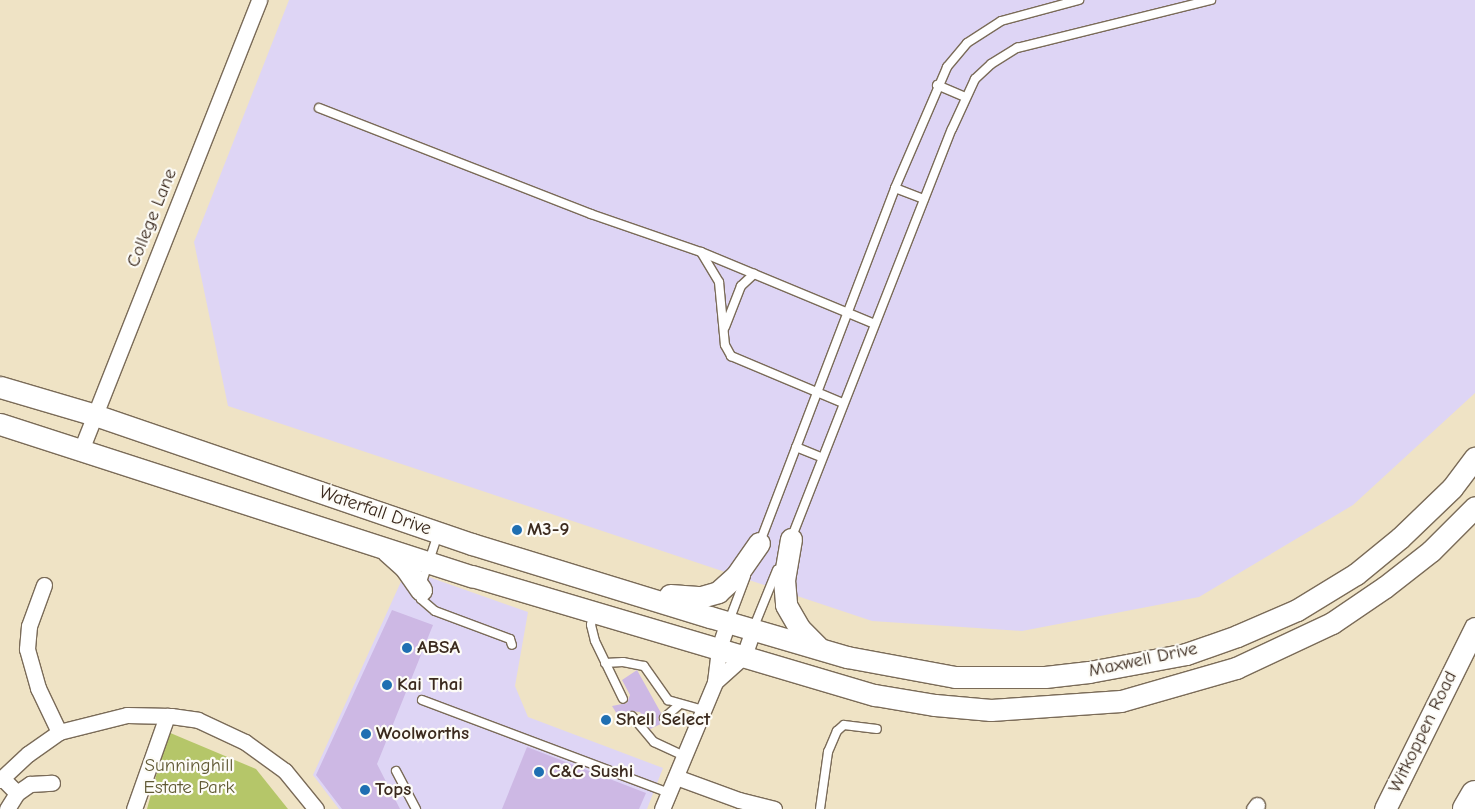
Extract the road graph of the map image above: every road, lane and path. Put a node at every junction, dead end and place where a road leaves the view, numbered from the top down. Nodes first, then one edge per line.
1 (259, 0) edge
2 (1078, 0) edge
3 (1211, 0) edge
4 (937, 85) junction
5 (965, 98) junction
6 (319, 108) dead end
7 (895, 188) junction
8 (924, 199) junction
9 (701, 252) junction
10 (754, 274) junction
11 (847, 313) junction
12 (875, 324) junction
13 (724, 329) junction
14 (5, 388) edge
15 (816, 392) junction
16 (843, 403) junction
17 (95, 415) junction
18 (5, 427) edge
19 (796, 447) junction
20 (81, 450) junction
21 (821, 457) junction
22 (1475, 458) edge
23 (1475, 507) edge
24 (438, 532) junction
25 (790, 539) junction
26 (759, 543) junction
27 (381, 547) junction
28 (428, 561) junction
29 (472, 576) junction
30 (44, 586) dead end
31 (421, 586) junction
32 (630, 592) junction
33 (593, 611) junction
34 (728, 622) junction
35 (1475, 628) edge
36 (753, 630) junction
37 (512, 645) dead end
38 (720, 648) junction
39 (820, 649) junction
40 (744, 656) junction
41 (605, 663) junction
42 (716, 682) junction
43 (623, 699) dead end
44 (422, 700) dead end
45 (679, 705) junction
46 (704, 710) junction
47 (167, 716) junction
48 (632, 716) dead end
49 (664, 718) dead end
50 (877, 730) dead end
51 (59, 732) junction
52 (684, 756) junction
53 (396, 771) dead end
54 (676, 777) junction
55 (1, 779) edge
56 (52, 783) dead end
57 (17, 793) junction
58 (669, 793) junction
59 (1475, 795) edge
60 (7, 809) edge
61 (134, 809) edge
62 (316, 809) edge
63 (416, 809) edge
64 (662, 809) edge
65 (774, 809) edge
66 (820, 809) edge
67 (1385, 809) edge
68 (1467, 809) edge

1 - 17 street, College Lane
2 - 4 lane
3 - 5 lane
4 - 5 lane
4 - 7 lane
5 - 8 lane
6 - 9 lane
7 - 8 lane
7 - 11 lane
8 - 12 lane
9 - 10 lane
9 - 13 lane
10 - 11 lane
10 - 13 lane
11 - 12 lane
11 - 15 lane
12 - 16 lane
13 - 15 lane
14 - 17 main road, Waterfall Drive
15 - 16 lane
15 - 19 lane
16 - 21 lane
17 - 20 street, College Lane
17 - 24 main road, Waterfall Drive
18 - 20 main road, Waterfall Drive
19 - 21 lane
19 - 26 lane
20 - 27 main road, Waterfall Drive
21 - 25 lane
22 - 39 main road, Maxwell Drive
23 - 40 main road, Maxwell Drive
24 - 28 lane
24 - 32 main road, Waterfall Drive
25 - 36 lane
25 - 39 main road
26 - 32 main road
26 - 34 lane
27 - 28 main road, Waterfall Drive
27 - 31 main road
28 - 29 main road, Waterfall Drive
28 - 31 lane
29 - 31 main road
29 - 33 main road, Waterfall Drive
30 - 51 street
31 - 37 lane
32 - 34 main road, Waterfall Drive
33 - 38 main road, Waterfall Drive
33 - 41 lane
34 - 36 main road, Waterfall Drive
34 - 38 street
35 - 67 main road, Witkoppen Road
36 - 39 main road, Maxwell Drive
36 - 40 street
38 - 40 main road, Waterfall Drive
38 - 42 street
40 - 42 street
41 - 43 lane
41 - 45 lane
42 - 46 street
44 - 58 lane
45 - 46 lane
45 - 49 lane
46 - 52 street
47 - 51 street
47 - 61 street
47 - 62 street
48 - 52 lane
50 - 66 lane
51 - 55 street
52 - 54 street
53 - 63 lane
54 - 58 street
54 - 65 street
55 - 57 street
56 - 57 street
57 - 60 street
58 - 64 street
59 - 68 highway

